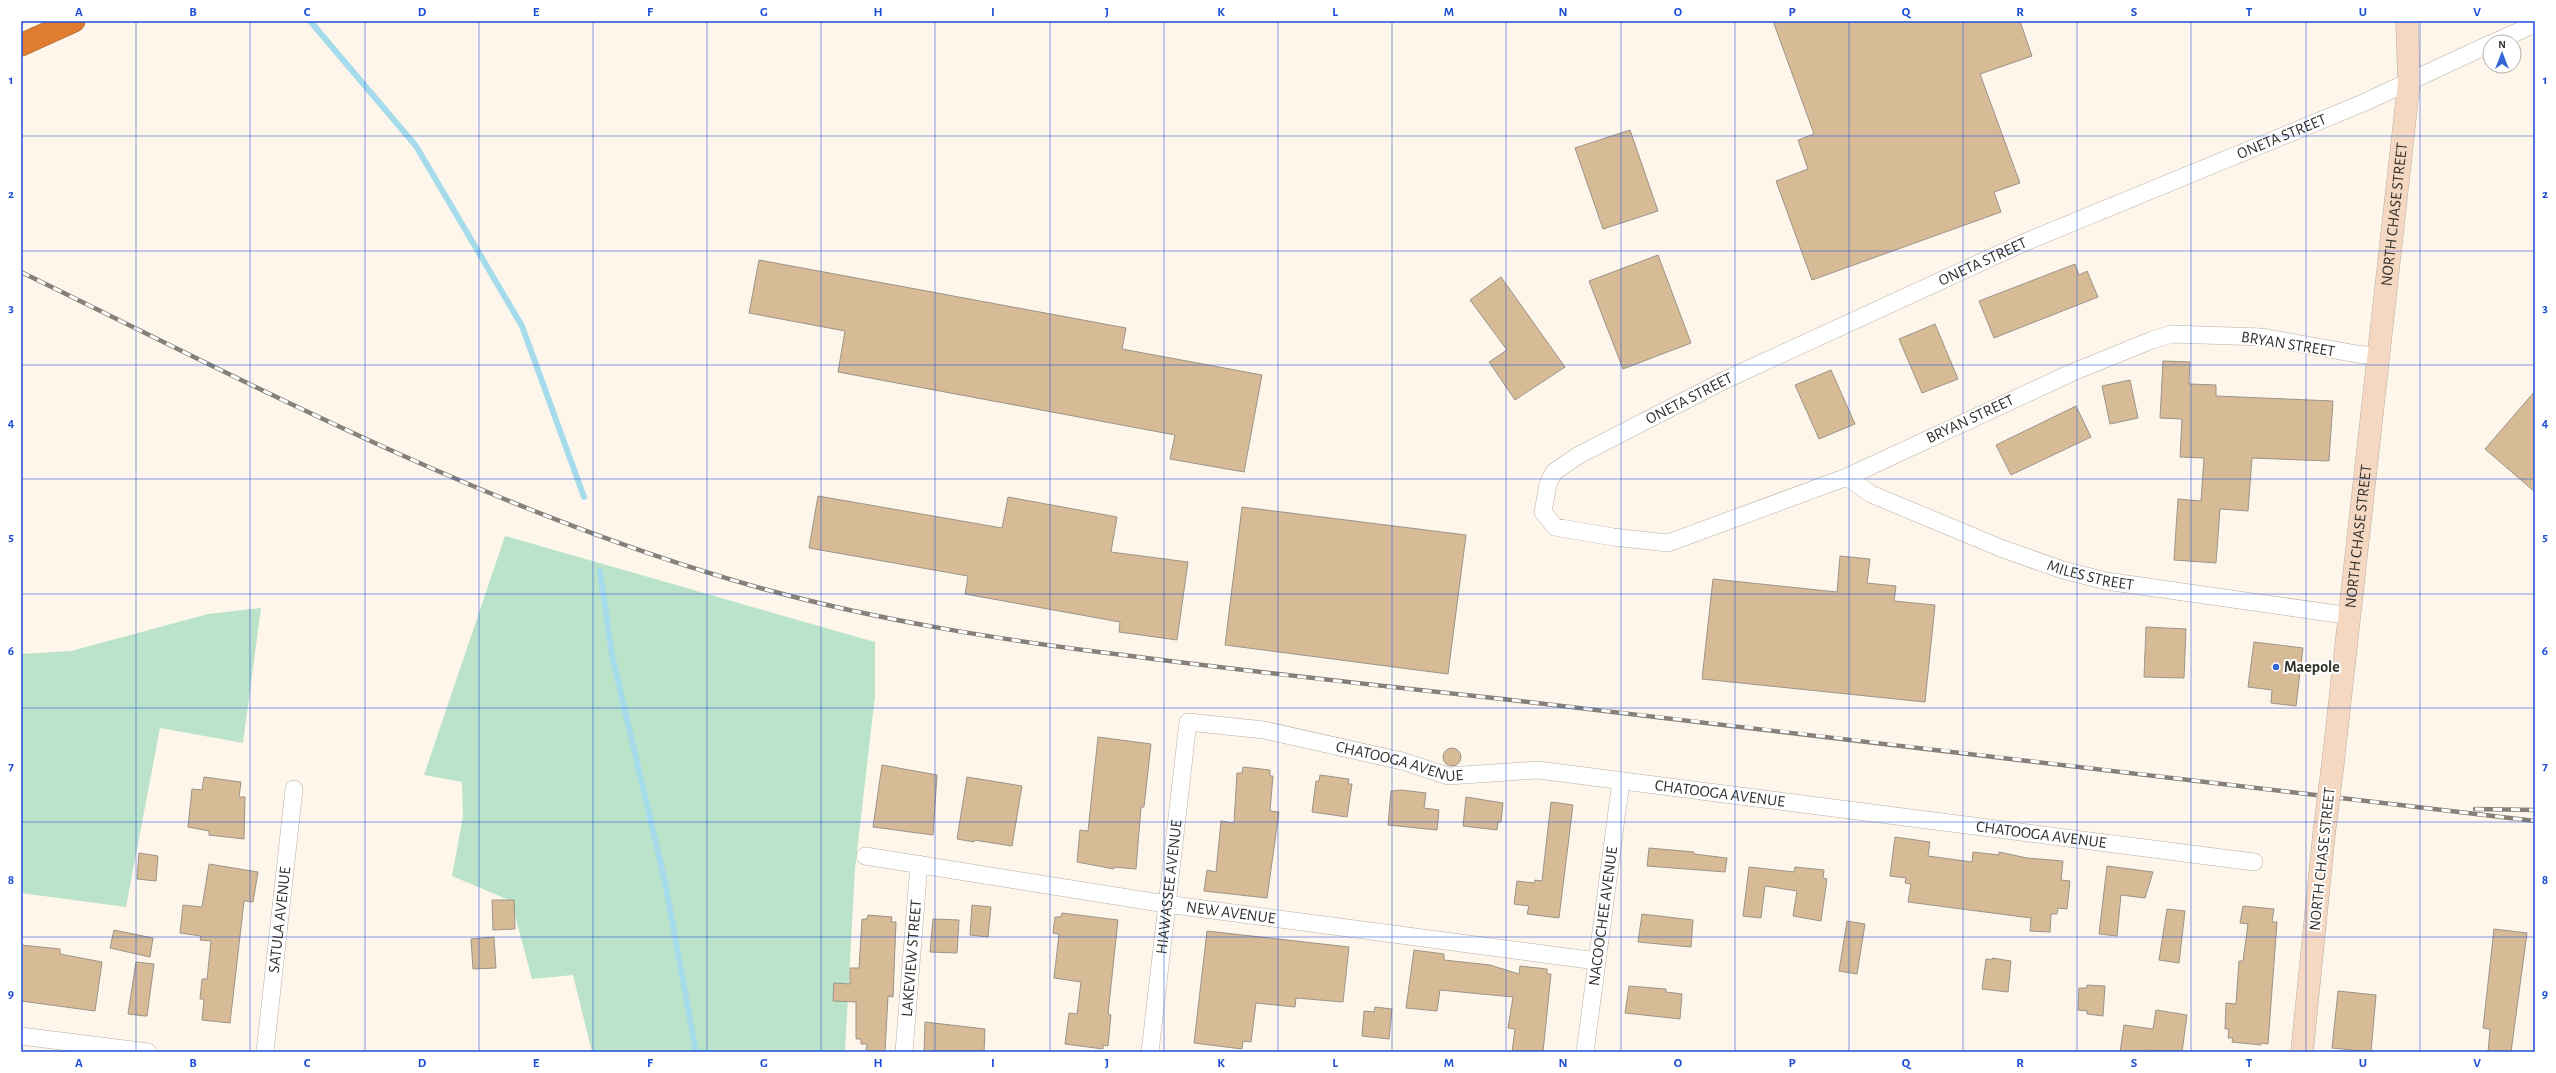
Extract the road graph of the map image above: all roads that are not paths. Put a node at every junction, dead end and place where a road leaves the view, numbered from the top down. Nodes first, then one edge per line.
1 (74, 21) edge
2 (2407, 21) edge
3 (2535, 24) edge
4 (2513, 34) edge
5 (21, 45) edge
6 (2482, 48) edge
7 (2409, 82) junction
8 (2378, 356) junction
9 (1847, 477) junction
10 (1569, 530) joint
11 (2351, 616) junction
12 (1188, 722) joint
13 (1621, 781) junction
14 (294, 788) dead end
15 (865, 856) dead end
16 (2254, 862) dead end
17 (919, 864) junction
18 (1166, 904) junction
19 (1597, 961) junction
20 (21, 1036) edge
21 (148, 1052) edge
22 (265, 1052) edge
23 (904, 1052) edge
24 (1150, 1052) edge
25 (1585, 1052) edge
26 (2302, 1052) edge

1 - 5 highway
2 - 7 main road, NORTH CHASE STREET
3 - 4 street
6 - 7 street, ONETA STREET
7 - 8 main road, NORTH CHASE STREET
7 - 10 street, ONETA STREET
8 - 9 street, BRYAN STREET
8 - 11 main road, NORTH CHASE STREET
9 - 10 street, BRYAN STREET
9 - 11 street, MILES STREET
11 - 26 main road, NORTH CHASE STREET, bridge
12 - 13 street, CHATOOGA AVENUE
12 - 18 street, HIAWASSEE AVENUE
13 - 16 street, CHATOOGA AVENUE
13 - 19 street, NACOOCHEE AVENUE
14 - 22 street, SATULA AVENUE
15 - 17 street, NEW AVENUE
17 - 18 street, NEW AVENUE
17 - 23 street, LAKEVIEW STREET
18 - 19 street, NEW AVENUE
18 - 24 street, HIAWASSEE AVENUE
19 - 25 street, NACOOCHEE AVENUE
20 - 21 street

